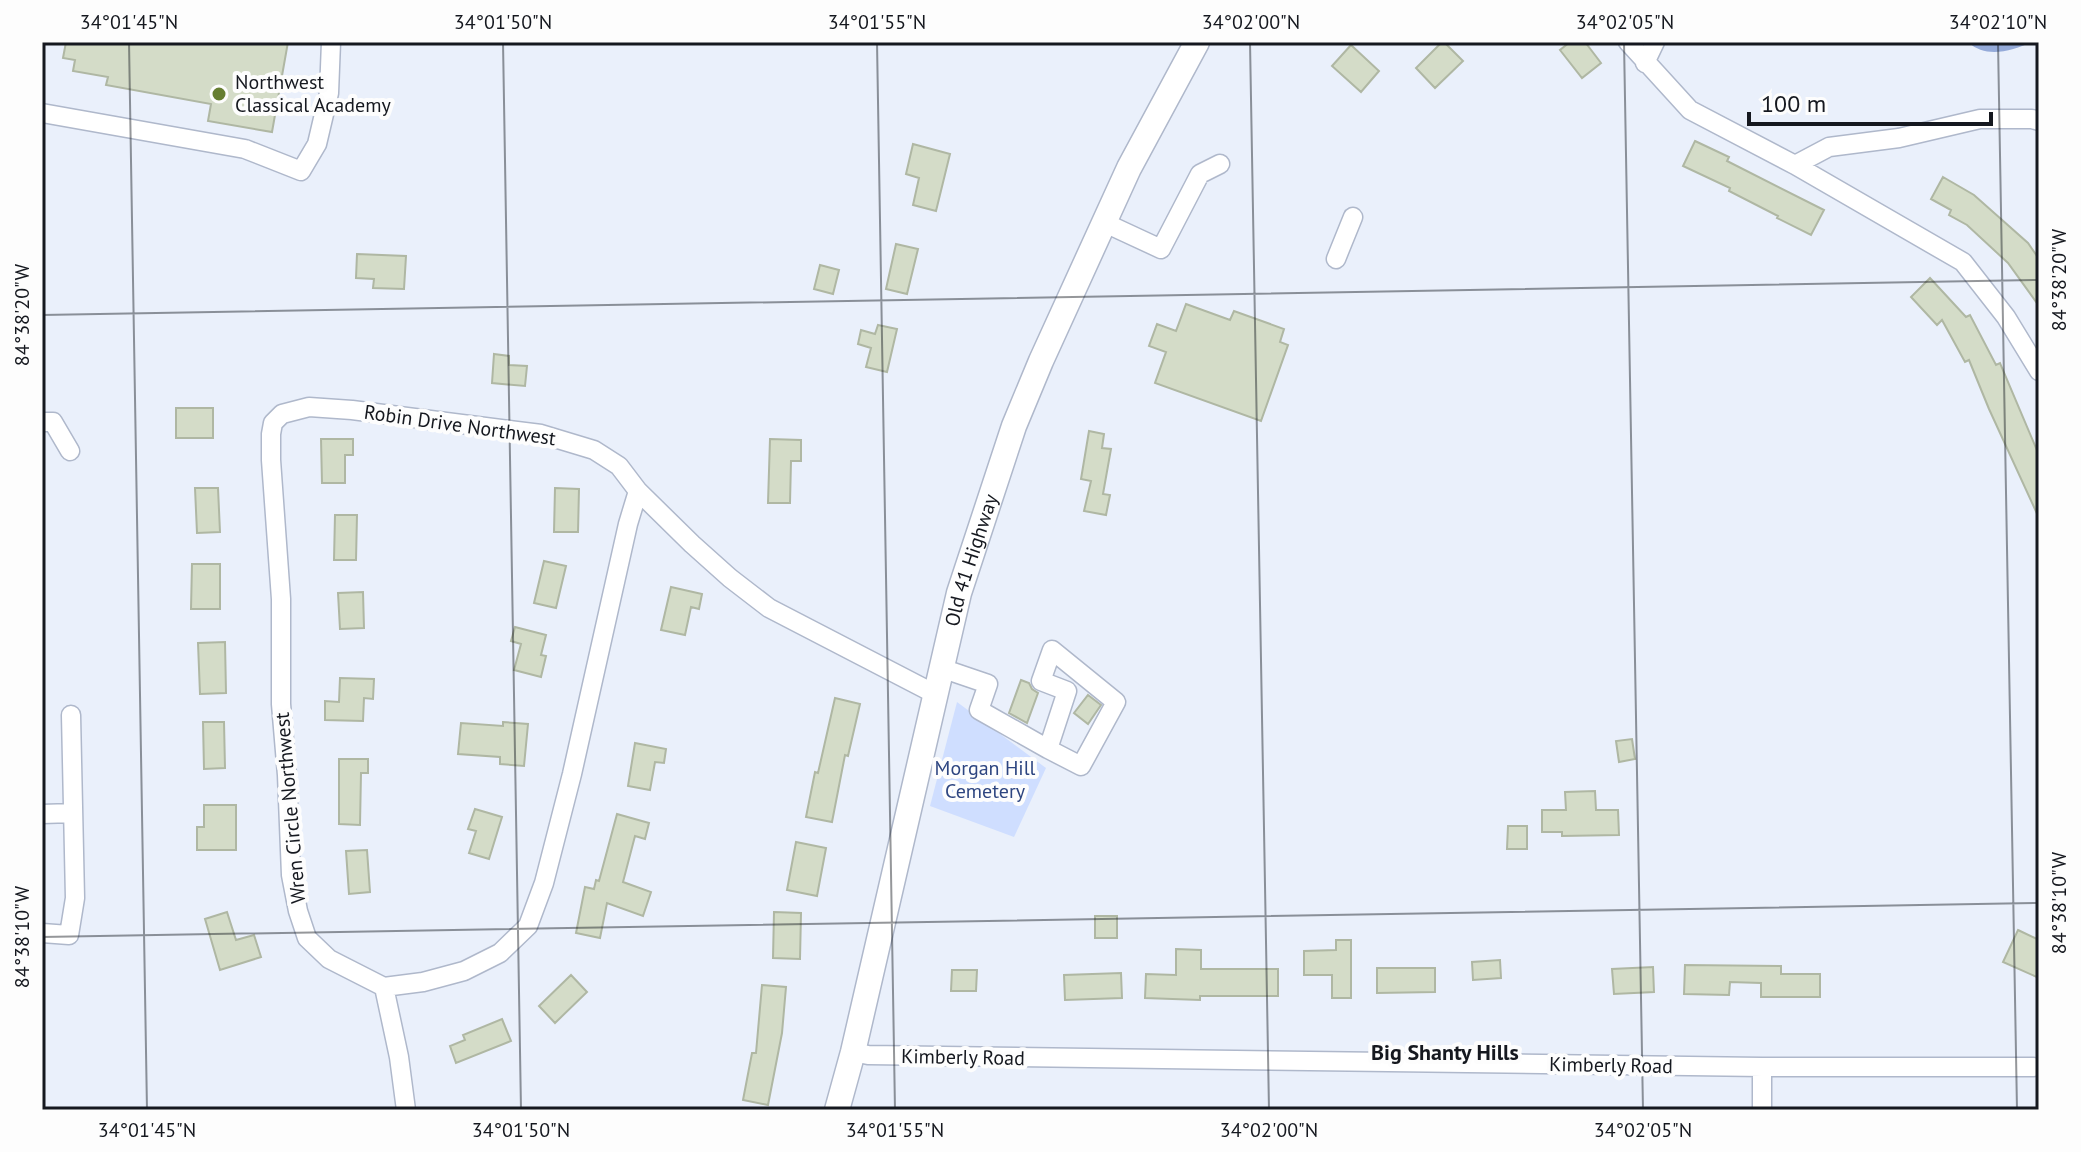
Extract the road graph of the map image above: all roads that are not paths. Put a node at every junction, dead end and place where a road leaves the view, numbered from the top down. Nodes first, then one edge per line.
1 (331, 42) edge
2 (1197, 42) edge
3 (1628, 42) edge
4 (1655, 42) edge
5 (1645, 63) junction
6 (42, 113) edge
7 (2039, 121) edge
8 (1220, 164) dead end
9 (1795, 165) junction
10 (1353, 217) dead end
11 (1105, 223) junction
12 (1336, 259) dead end
13 (2039, 371) edge
14 (332, 408) joint
15 (42, 422) edge
16 (70, 451) dead end
17 (638, 491) junction
18 (941, 668) junction
19 (935, 694) junction
20 (71, 715) dead end
21 (1048, 749) junction
22 (73, 813) junction
23 (42, 814) edge
24 (42, 933) edge
25 (384, 987) junction
26 (853, 1052) junction
27 (1762, 1067) junction
28 (2034, 1067) dead end
29 (406, 1110) edge
30 (837, 1110) edge
31 (1762, 1110) edge

1 - 6 street
2 - 11 main road, Old 41 Highway
3 - 5 street
4 - 5 street
5 - 9 street
7 - 9 street
8 - 11 street
9 - 13 street
10 - 12 street
11 - 18 main road, Old 41 Highway
14 - 17 street, Robin Drive Northwest
14 - 25 street, Wren Circle Northwest
15 - 16 street
17 - 19 street, Robin Drive Northwest
17 - 25 street
18 - 19 main road, Old 41 Highway
18 - 21 street
19 - 26 main road, Old 41 Highway
20 - 22 street
21 - 21 street
22 - 23 street
22 - 24 street
25 - 29 street
26 - 27 street, Kimberly Road
26 - 30 main road, Old 41 Highway
27 - 28 street, Kimberly Road
27 - 31 street

